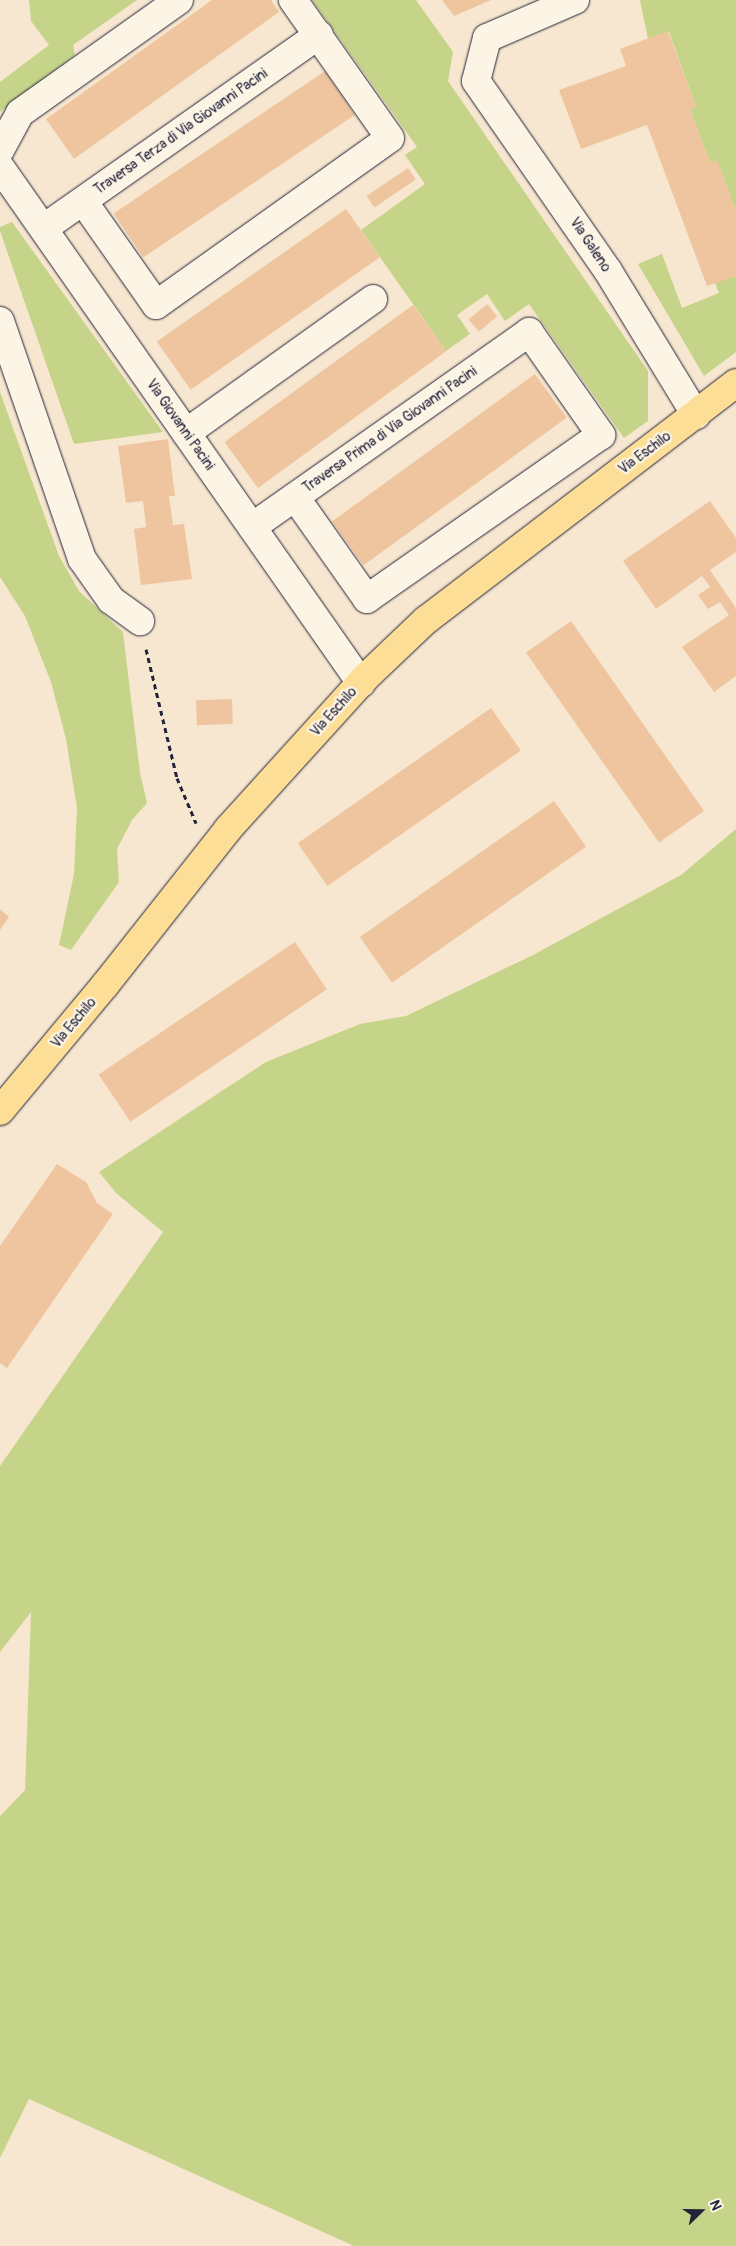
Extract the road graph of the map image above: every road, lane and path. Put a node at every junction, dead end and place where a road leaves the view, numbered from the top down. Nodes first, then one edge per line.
1 (179, 0) edge
2 (293, 0) edge
3 (575, 0) edge
4 (319, 35) junction
5 (0, 150) edge
6 (0, 167) edge
7 (83, 201) junction
8 (44, 228) junction
9 (373, 299) dead end
10 (0, 321) edge
11 (736, 383) edge
12 (696, 415) junction
13 (186, 433) junction
14 (295, 497) junction
15 (252, 527) junction
16 (140, 622) joint
17 (361, 683) junction
18 (209, 854) junction
19 (0, 1111) edge

1 - 5 street
2 - 4 street
3 - 12 street, Via Galeno
4 - 7 street, Traversa Terza di Via Giovanni Pacini
4 - 7 street
6 - 8 street, Via Giovanni Pacini
7 - 8 street, Traversa Terza di Via Giovanni Pacini
8 - 13 street, Via Giovanni Pacini
9 - 13 street
10 - 16 street
11 - 12 main road, Via Eschilo
12 - 17 main road, Via Eschilo
13 - 15 street, Via Giovanni Pacini
14 - 14 street, Traversa Prima di Via Giovanni Pacini
14 - 15 street, Traversa Prima di Via Giovanni Pacini
15 - 17 street, Via Giovanni Pacini
16 - 18 path
17 - 18 main road, Via Eschilo
18 - 19 main road, Via Eschilo

